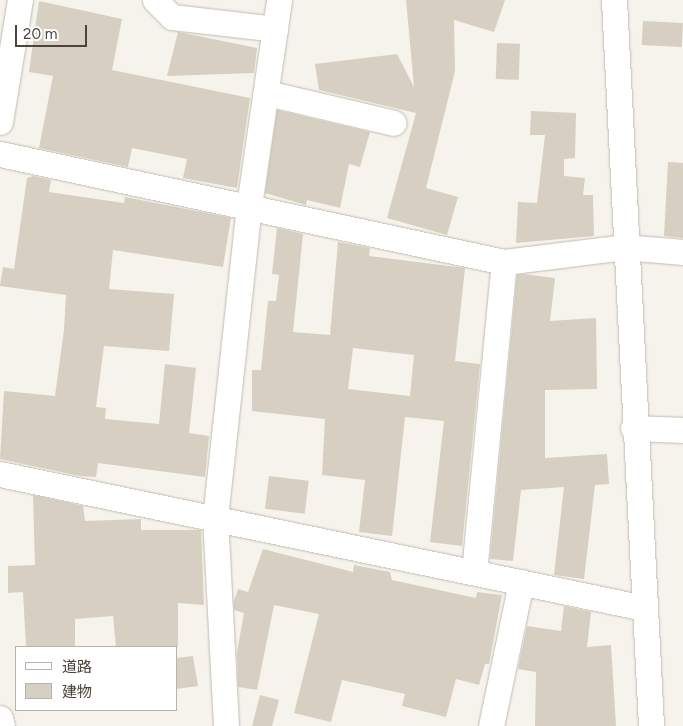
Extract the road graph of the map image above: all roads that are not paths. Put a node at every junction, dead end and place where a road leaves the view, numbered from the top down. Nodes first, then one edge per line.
1 (20, 0) edge
2 (155, 0) edge
3 (279, 0) edge
4 (614, 0) edge
5 (275, 29) junction
6 (268, 93) junction
7 (0, 122) edge
8 (394, 123) dead end
9 (0, 154) edge
10 (249, 206) junction
11 (624, 247) junction
12 (683, 252) edge
13 (504, 262) junction
14 (633, 428) junction
15 (683, 430) edge
16 (0, 474) edge
17 (215, 518) junction
18 (474, 572) junction
19 (521, 582) junction
20 (644, 608) junction
21 (0, 718) edge
22 (2, 726) edge
23 (226, 726) edge
24 (492, 726) edge
25 (651, 726) edge

1 - 7 street
2 - 5 street
3 - 5 street
4 - 11 street
5 - 6 street
6 - 8 street
6 - 10 street
9 - 10 street
10 - 13 street
10 - 17 street
11 - 12 street
11 - 13 street
11 - 14 street
13 - 18 street
14 - 15 street
14 - 20 street
16 - 17 street
17 - 18 street
17 - 23 street
18 - 19 street
19 - 20 street
19 - 24 street
20 - 25 street
21 - 22 street

